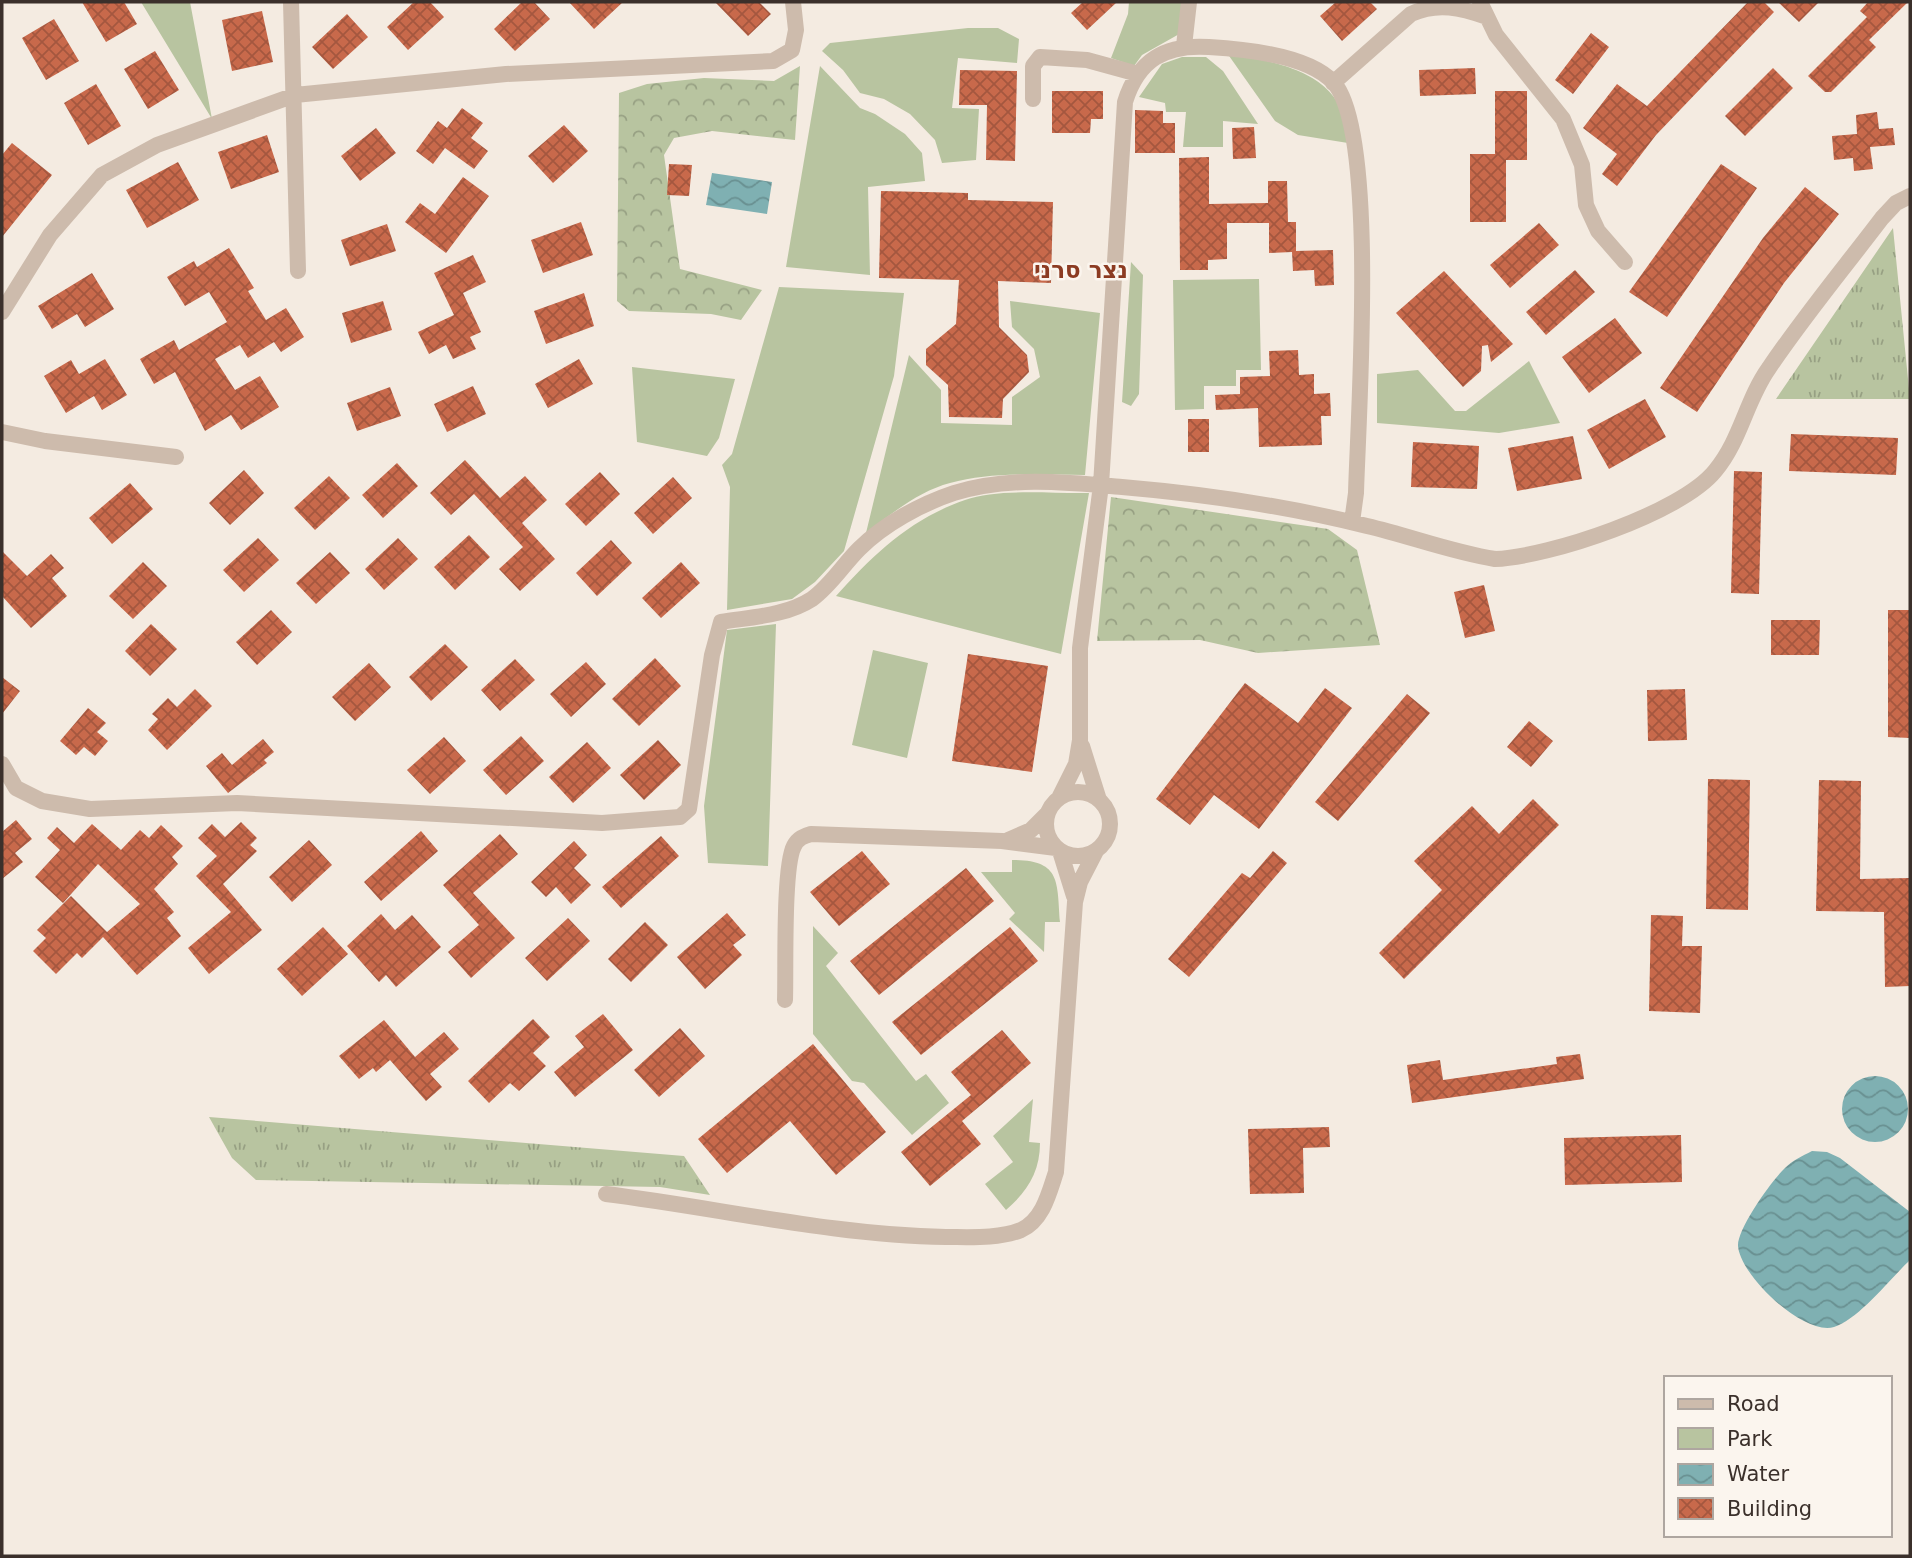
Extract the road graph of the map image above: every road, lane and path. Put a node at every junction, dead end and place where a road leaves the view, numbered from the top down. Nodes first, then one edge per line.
1 (291, 2) edge
2 (793, 2) edge
3 (1189, 2) edge
4 (1480, 2) edge
5 (1487, 17) junction
6 (1184, 46) junction
7 (1138, 74) junction
8 (1333, 83) junction
9 (295, 95) junction
10 (1033, 99) dead end
11 (1910, 196) edge
12 (1625, 262) dead end
13 (298, 271) dead end
14 (2, 312) edge
15 (2, 432) edge
16 (176, 457) dead end
17 (1101, 485) junction
18 (1352, 522) junction
19 (1080, 740) junction
20 (2, 764) edge
21 (1059, 798) junction
22 (1099, 800) junction
23 (1047, 814) junction
24 (1002, 841) junction
25 (1058, 850) junction
26 (1096, 850) junction
27 (1075, 902) junction
28 (785, 1000) dead end
29 (606, 1195) dead end

1 - 9 street
2 - 9 street
3 - 6 street
4 - 5 street
5 - 8 street
5 - 12 street
6 - 7 street
6 - 8 street
7 - 10 street
7 - 17 street
8 - 18 street
9 - 13 street
9 - 14 street
11 - 18 street
15 - 16 street
17 - 18 street
17 - 19 street
17 - 20 street
19 - 21 street
19 - 22 street
21 - 22 street
21 - 23 street
22 - 26 street
23 - 24 street
23 - 25 street
24 - 25 street
24 - 28 street
25 - 26 street
25 - 27 street
26 - 27 street
27 - 29 street

